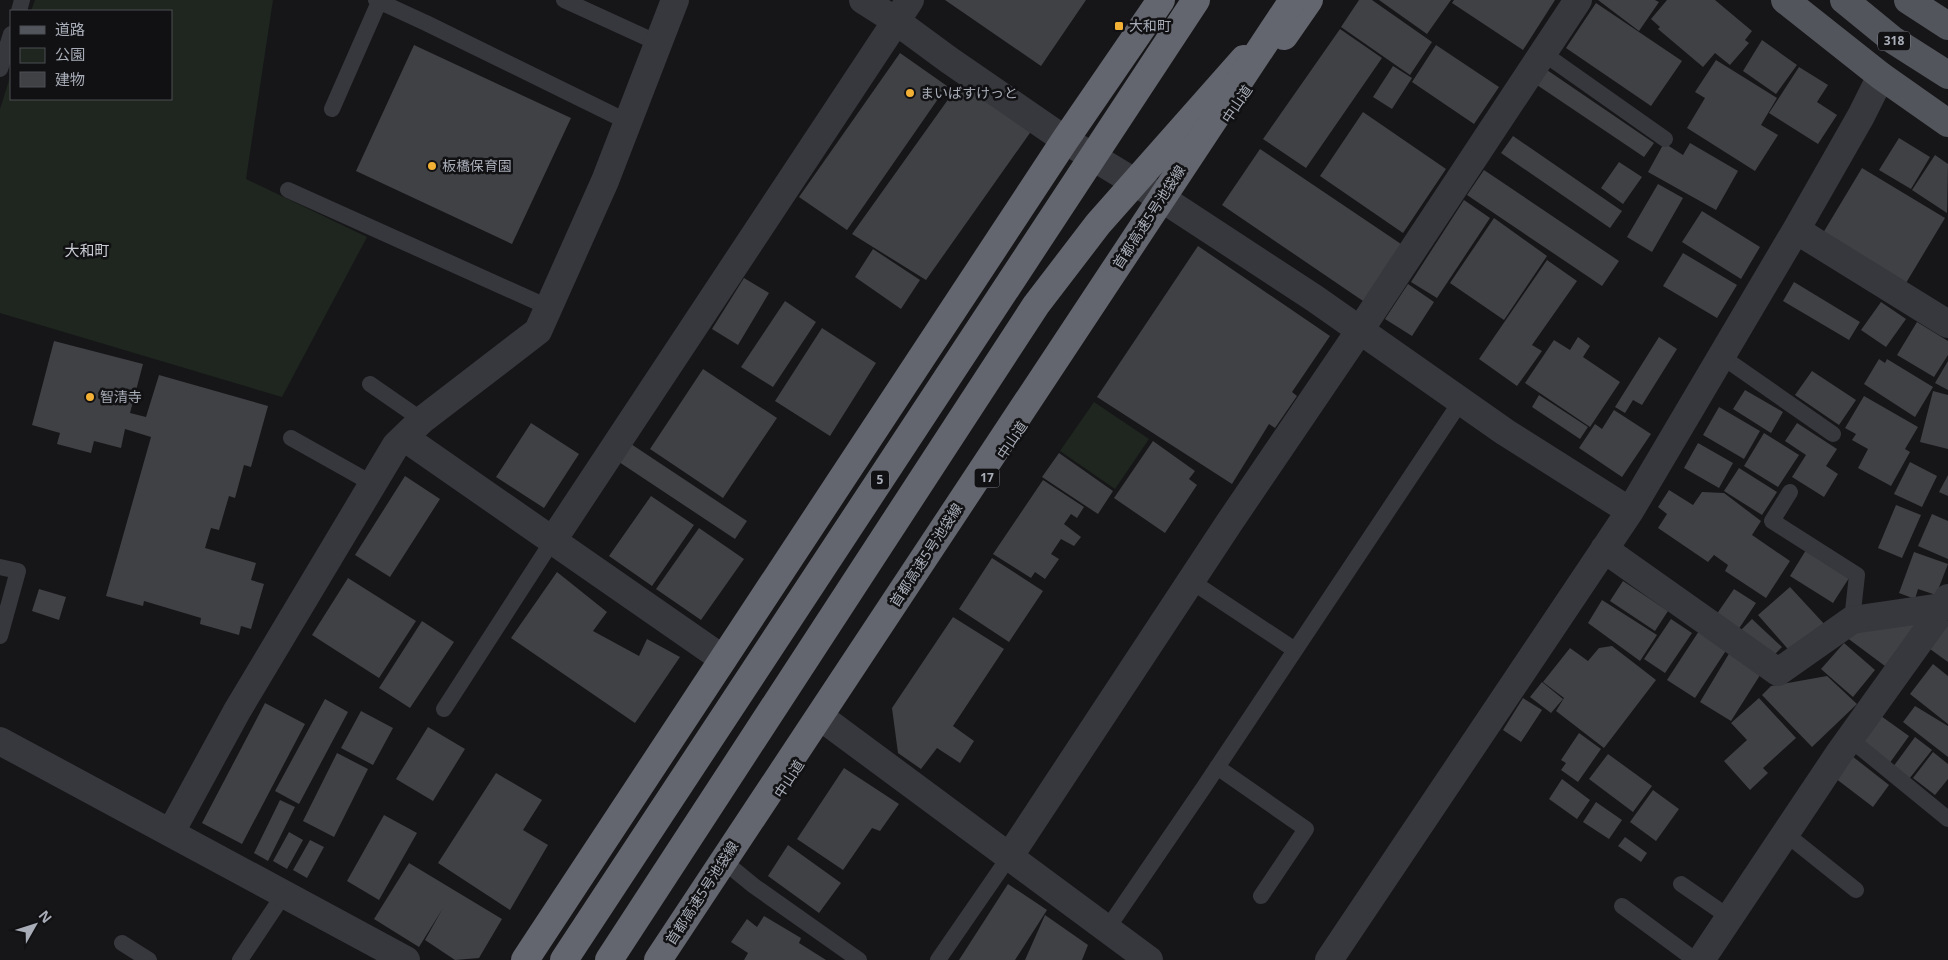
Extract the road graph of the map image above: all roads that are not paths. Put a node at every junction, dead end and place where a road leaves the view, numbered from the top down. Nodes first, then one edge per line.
1 (564, 0) edge
2 (675, 0) edge
3 (863, 0) edge
4 (1161, 0) edge
5 (1196, 0) edge
6 (1295, 0) edge
7 (1309, 0) edge
8 (1578, 0) edge
9 (1785, 0) edge
10 (1844, 0) edge
11 (1908, 0) edge
12 (377, 1) edge
13 (903, 10) edge
14 (1948, 26) edge
15 (10, 37) edge
16 (658, 43) junction
17 (1543, 53) junction
18 (0, 69) edge
19 (1948, 75) edge
20 (1881, 76) junction
21 (332, 109) dead end
22 (628, 122) junction
23 (1948, 123) edge
24 (1665, 139) dead end
25 (1065, 140) junction
26 (1134, 182) junction
27 (288, 190) dead end
28 (1169, 203) junction
29 (1796, 230) junction
30 (548, 307) junction
31 (1948, 324) edge
32 (1360, 330) junction
33 (1721, 356) junction
34 (370, 384) dead end
35 (1461, 401) junction
36 (413, 429) junction
37 (1834, 434) dead end
38 (291, 438) dead end
39 (373, 484) junction
40 (1790, 492) dead end
41 (1630, 511) junction
42 (553, 540) junction
43 (1604, 549) junction
44 (0, 567) edge
45 (1191, 581) junction
46 (1947, 603) edge
47 (1852, 620) junction
48 (0, 636) edge
49 (1295, 650) junction
50 (723, 659) junction
51 (444, 710) dead end
52 (826, 721) junction
53 (1850, 739) junction
54 (0, 741) edge
55 (1217, 767) junction
56 (1948, 819) edge
57 (171, 832) junction
58 (1786, 834) junction
59 (1009, 857) junction
60 (732, 868) junction
61 (1681, 884) dead end
62 (1856, 890) dead end
63 (284, 894) junction
64 (1261, 896) dead end
65 (1622, 906) dead end
66 (1729, 917) junction
67 (1107, 929) junction
68 (122, 943) dead end
69 (149, 960) edge
70 (240, 960) edge
71 (406, 960) edge
72 (525, 960) edge
73 (564, 960) edge
74 (609, 960) edge
75 (658, 960) edge
76 (672, 960) edge
77 (859, 960) edge
78 (938, 960) edge
79 (1148, 960) edge
80 (1329, 960) edge
81 (1695, 960) edge
82 (1701, 960) edge

1 - 16 lane
2 - 16 street
3 - 13 street
4 - 25 highway
5 - 73 highway, 5, bridge
6 - 26 highway
6 - 75 highway, 首都高速5号池袋線, bridge
7 - 28 highway, 中山道 / 17
8 - 17 street
9 - 20 main road
10 - 19 main road, 318
11 - 14 main road
12 - 21 lane
12 - 22 lane
13 - 25 street
13 - 42 street
15 - 18 lane
16 - 22 street
17 - 24 lane
17 - 32 street
20 - 23 main road
20 - 29 street
22 - 30 street
25 - 26 street
25 - 50 highway
26 - 28 street
26 - 74 highway
27 - 30 lane
28 - 32 street
28 - 52 highway, 中山道 / 17
29 - 31 street
29 - 33 street
30 - 36 street
32 - 35 street
32 - 45 street
33 - 37 lane
33 - 41 street
34 - 36 lane
35 - 41 street
35 - 49 lane
36 - 39 street
36 - 42 street
38 - 39 lane
39 - 57 street
40 - 47 lane
41 - 43 street
42 - 50 street
42 - 51 lane
43 - 47 street
43 - 80 street
44 - 48 lane
45 - 49 lane
45 - 59 street
46 - 47 street
46 - 53 street
49 - 55 lane
50 - 72 highway
52 - 59 street
52 - 60 highway, 中山道 / 17
53 - 56 lane
53 - 58 street
54 - 57 street
55 - 64 lane
55 - 67 lane
57 - 63 street
58 - 62 lane
58 - 66 street
59 - 67 street
59 - 78 lane
60 - 76 highway, 中山道 / 17
60 - 77 lane
61 - 66 lane
63 - 70 lane
63 - 71 street
65 - 81 lane
66 - 82 street
67 - 79 street
68 - 69 lane

